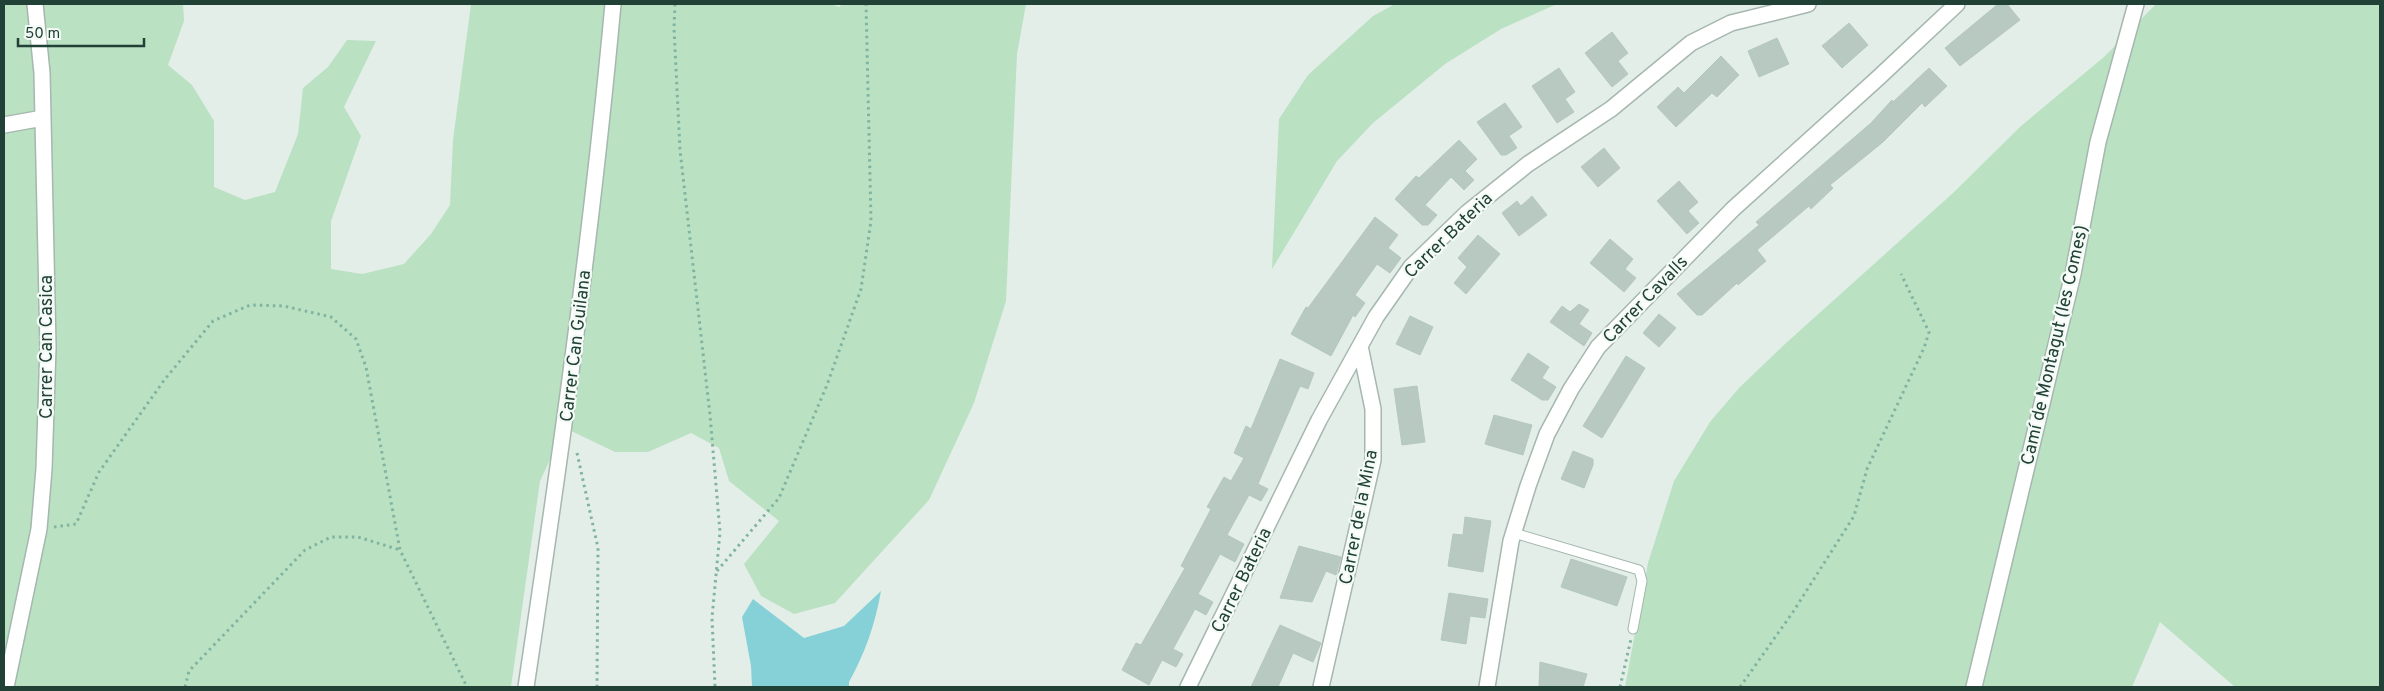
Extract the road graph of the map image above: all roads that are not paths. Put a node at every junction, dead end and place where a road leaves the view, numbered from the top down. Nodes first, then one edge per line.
1 (35, 4) edge
2 (613, 4) edge
3 (1808, 4) edge
4 (1957, 4) edge
5 (2136, 4) edge
6 (43, 118) junction
7 (4, 125) edge
8 (1360, 346) junction
9 (1514, 533) junction
10 (1633, 629) road end
11 (6, 687) edge
12 (526, 687) edge
13 (1188, 687) edge
14 (1321, 687) edge
15 (1487, 687) edge
16 (1974, 687) edge

1 - 6 street, Carrer Can Casica
2 - 12 street, Carrer Can Guilana
3 - 8 street, Carrer Bateria
4 - 9 street, Carrer Cavalls
5 - 16 street, Camí de Montagut (les Comes)
6 - 7 street
6 - 11 street, Carrer Can Casica
8 - 13 street, Carrer Bateria
8 - 14 street, Carrer de la Mina
9 - 10 lane
9 - 15 street, Carrer Cavalls

